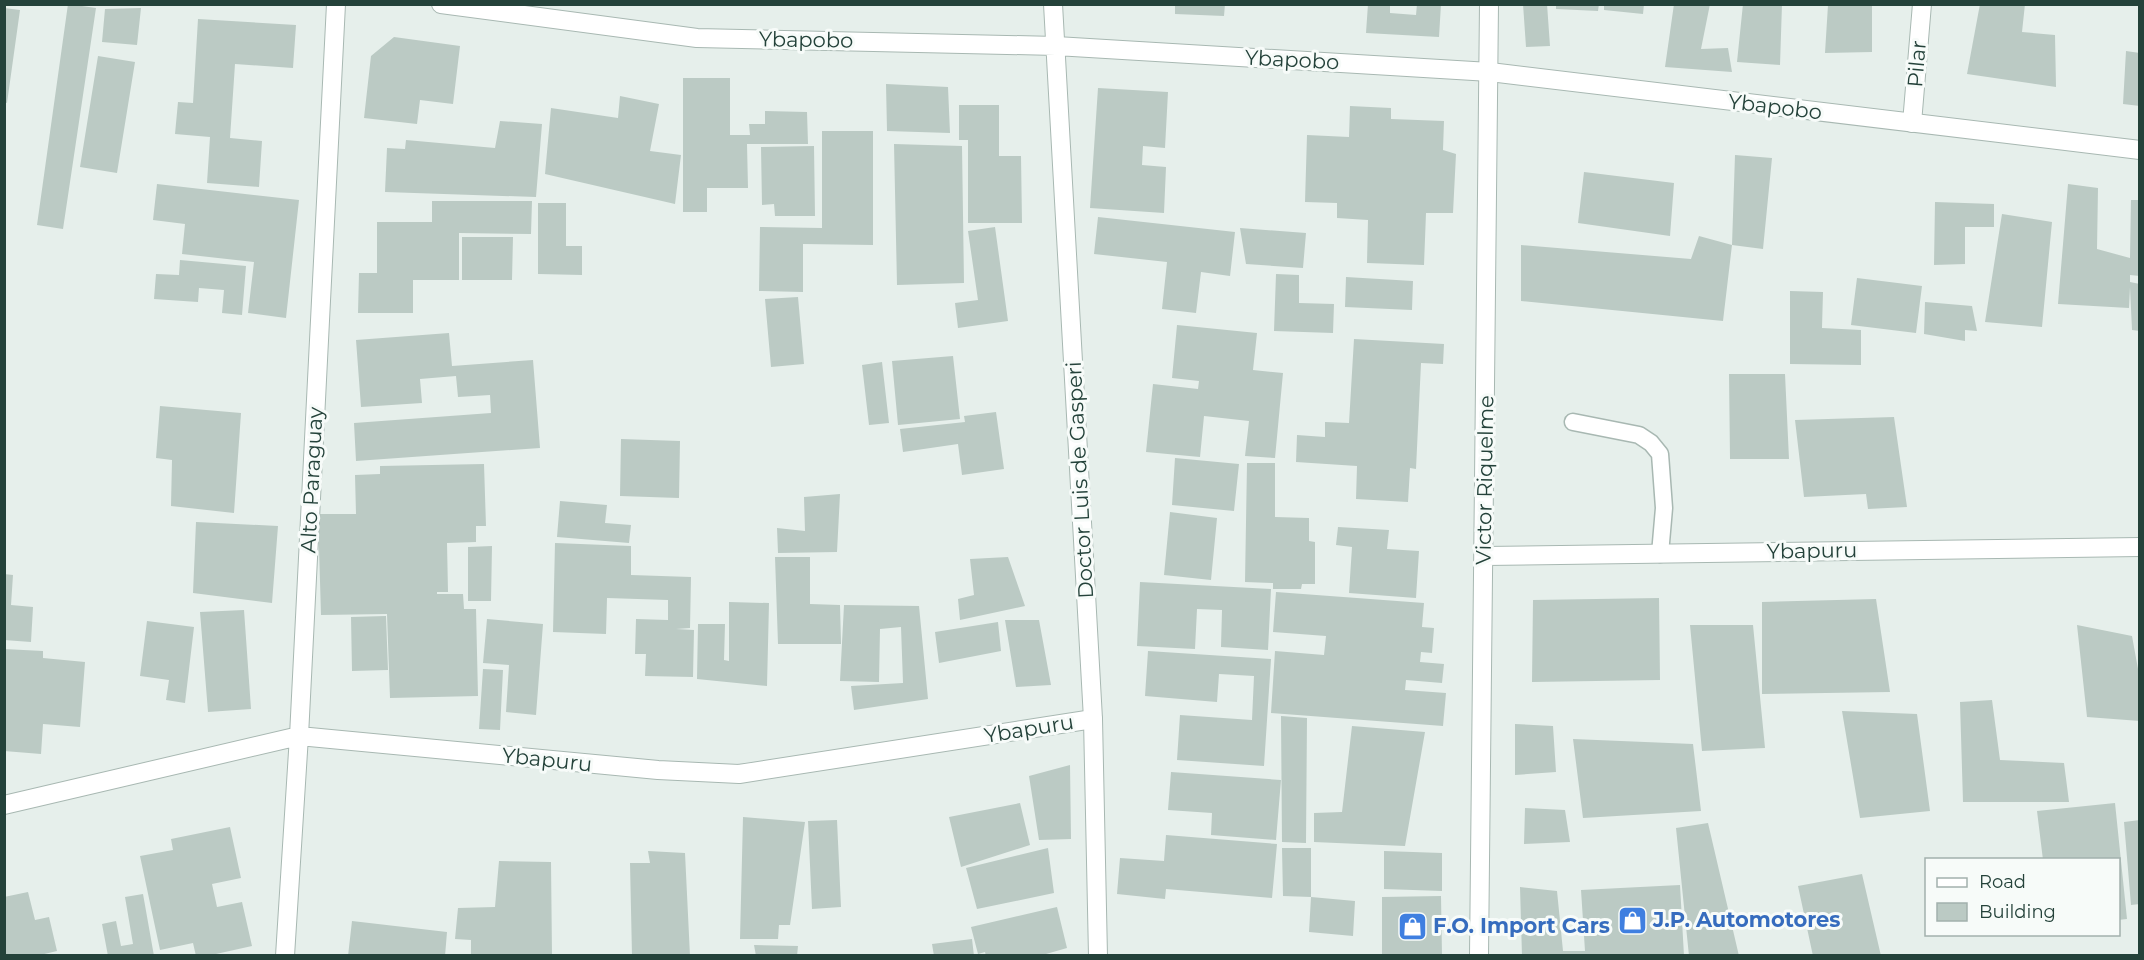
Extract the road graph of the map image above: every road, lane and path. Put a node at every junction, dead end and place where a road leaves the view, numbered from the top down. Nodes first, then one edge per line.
1 (336, 4) edge
2 (441, 4) edge
3 (1053, 4) edge
4 (1489, 4) edge
5 (1922, 4) edge
6 (1056, 46) junction
7 (1490, 72) junction
8 (1911, 123) junction
9 (2139, 150) edge
10 (1574, 422) dead end
11 (2139, 547) edge
12 (1660, 554) junction
13 (1485, 556) junction
14 (1093, 719) junction
15 (299, 736) junction
16 (4, 805) edge
17 (285, 956) edge
18 (1098, 956) edge
19 (1479, 956) edge

1 - 15 street, Alto Paraguay
2 - 6 street, Ybapobo
3 - 6 street, Doctor Luis de Gasperi
4 - 7 street, Victor Riquelme
5 - 8 street, Pilar
6 - 7 street, Ybapobo
6 - 14 street, Doctor Luis de Gasperi
7 - 8 street, Ybapobo
7 - 13 street, Victor Riquelme
8 - 9 street, Ybapobo
10 - 12 lane
11 - 12 street, Ybapuru
12 - 13 street, Ybapuru
13 - 19 street, Victor Riquelme
14 - 15 street, Ybapuru
14 - 18 street, Doctor Luis de Gasperi
15 - 16 street, Ybapuru
15 - 17 street, Alto Paraguay

